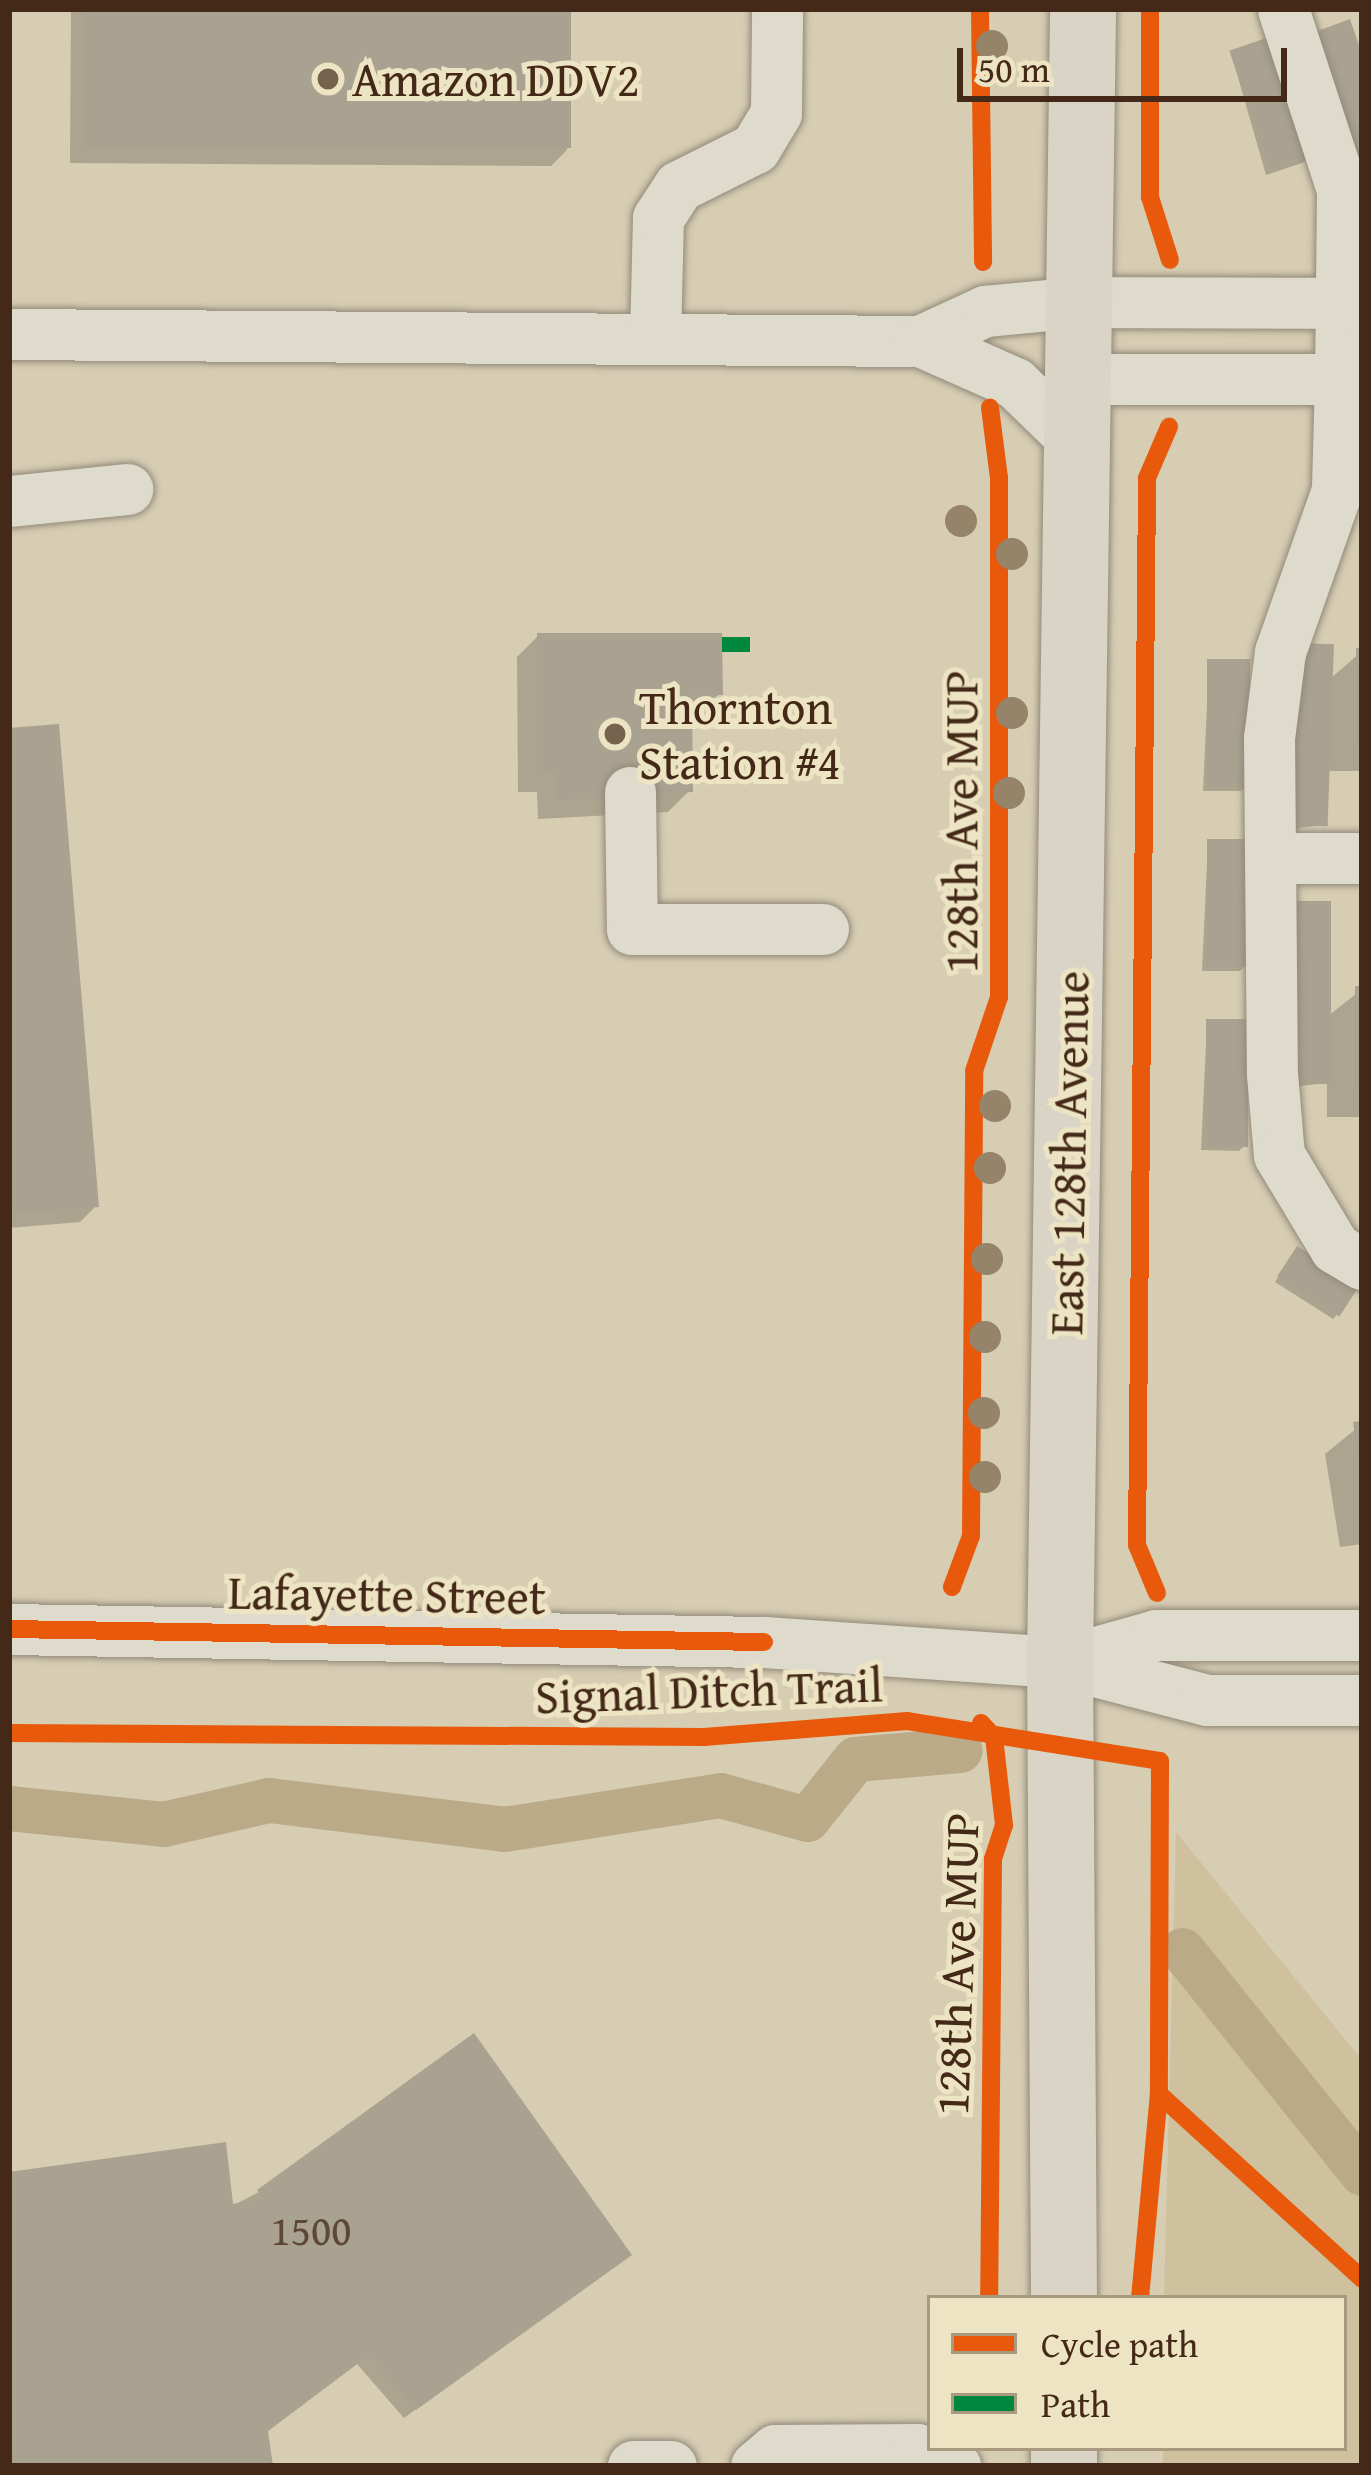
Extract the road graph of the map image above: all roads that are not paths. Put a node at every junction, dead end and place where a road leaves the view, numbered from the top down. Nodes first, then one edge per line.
1 (777, 9) edge
2 (1083, 9) edge
3 (1283, 9) edge
4 (1081, 302) junction
5 (1351, 304) edge
6 (9, 334) edge
7 (655, 339) junction
8 (920, 341) junction
9 (1081, 379) junction
10 (1351, 380) edge
11 (1081, 447) junction
12 (127, 489) dead end
13 (1349, 490) edge
14 (9, 501) edge
15 (630, 792) dead end
16 (1270, 858) junction
17 (1362, 858) edge
18 (823, 929) dead end
19 (1362, 1264) edge
20 (9, 1630) edge
21 (1362, 1635) edge
22 (1060, 1662) junction
23 (1362, 1700) edge
24 (1064, 2295) edge
25 (634, 2466) edge
26 (671, 2466) edge
27 (755, 2466) edge
28 (955, 2466) edge

1 - 7 street
2 - 4 main road, East 128th Avenue
3 - 5 street
4 - 5 street
4 - 8 street
4 - 9 main road, East 128th Avenue
5 - 10 street
6 - 7 street
7 - 8 street
8 - 11 street
9 - 10 street
9 - 11 main road, East 128th Avenue
10 - 13 street
11 - 22 main road, East 128th Avenue
12 - 14 street
13 - 16 street
15 - 18 street
16 - 17 street
16 - 19 street
20 - 22 street, Lafayette Street
21 - 22 street, Lafayette Street
22 - 23 street, Lafayette Street
22 - 24 main road, East 128th Avenue
25 - 26 street
27 - 28 street

